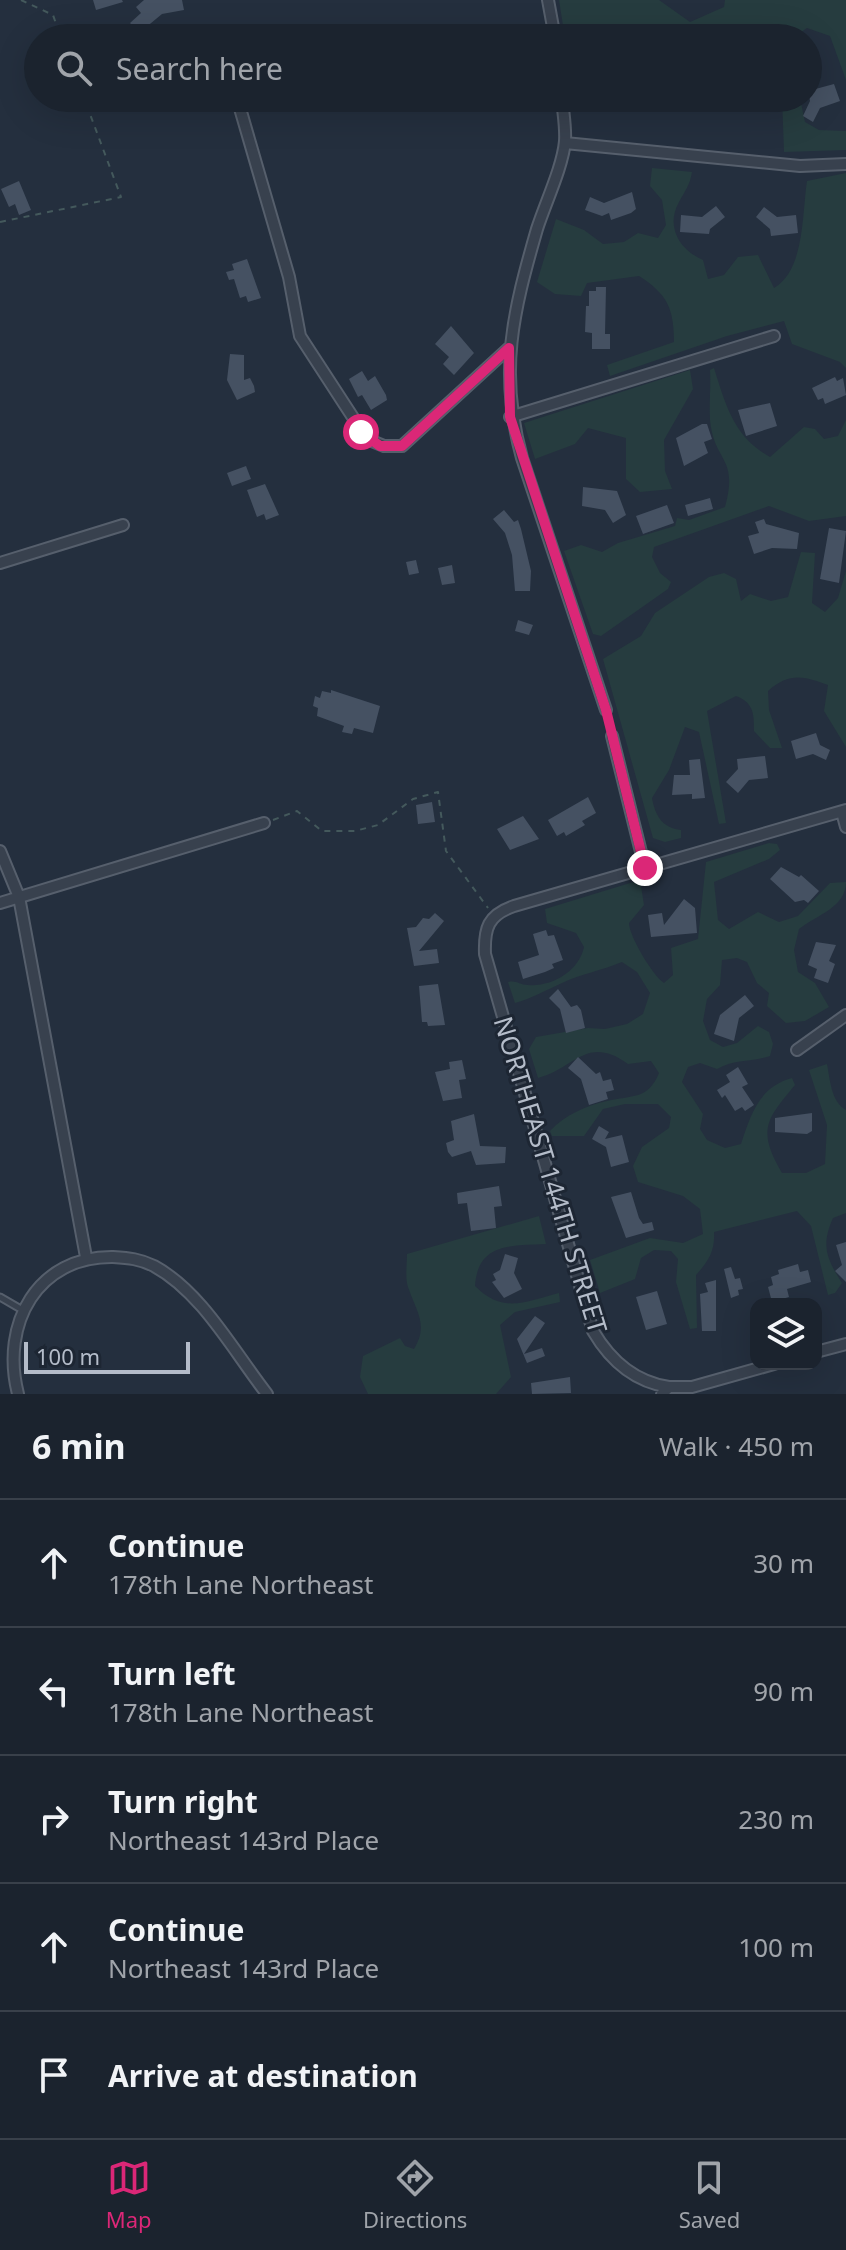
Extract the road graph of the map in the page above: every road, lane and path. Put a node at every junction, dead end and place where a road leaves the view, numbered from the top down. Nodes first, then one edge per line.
1 (21, 0) edge
2 (548, 0) edge
3 (56, 24) edge
4 (552, 24) edge
5 (89, 112) edge
6 (241, 112) edge
7 (563, 112) edge
8 (565, 143) junction
9 (846, 164) edge
10 (0, 222) edge
11 (774, 336) dead end
12 (509, 348) junction
13 (510, 417) junction
14 (123, 525) dead end
15 (0, 563) edge
16 (606, 710) dead end
17 (612, 736) dead end
18 (844, 811) edge
19 (264, 823) joint
20 (846, 827) edge
21 (0, 851) edge
22 (645, 868) junction
23 (19, 897) junction
24 (0, 903) edge
25 (490, 920) junction
26 (846, 1015) edge
27 (797, 1050) dead end
28 (86, 1257) junction
29 (0, 1297) edge
30 (19, 1308) junction
31 (846, 1344) edge
32 (822, 1350) edge
33 (753, 1370) edge
34 (665, 1390) edge
35 (18, 1394) edge
36 (267, 1394) edge

1 - 3 path
2 - 4 street
5 - 10 path
6 - 12 street
7 - 8 street
8 - 9 street
8 - 12 street
11 - 13 street
12 - 13 street
13 - 16 street
14 - 15 street
17 - 22 street
18 - 20 street
18 - 22 street
19 - 23 street
19 - 25 path
21 - 23 street
22 - 25 street
23 - 24 street
23 - 28 street
25 - 34 street, NORTHEAST 144TH STREET
26 - 27 street
28 - 30 street
28 - 36 street
29 - 30 lane
30 - 35 street
31 - 32 street
33 - 34 street

